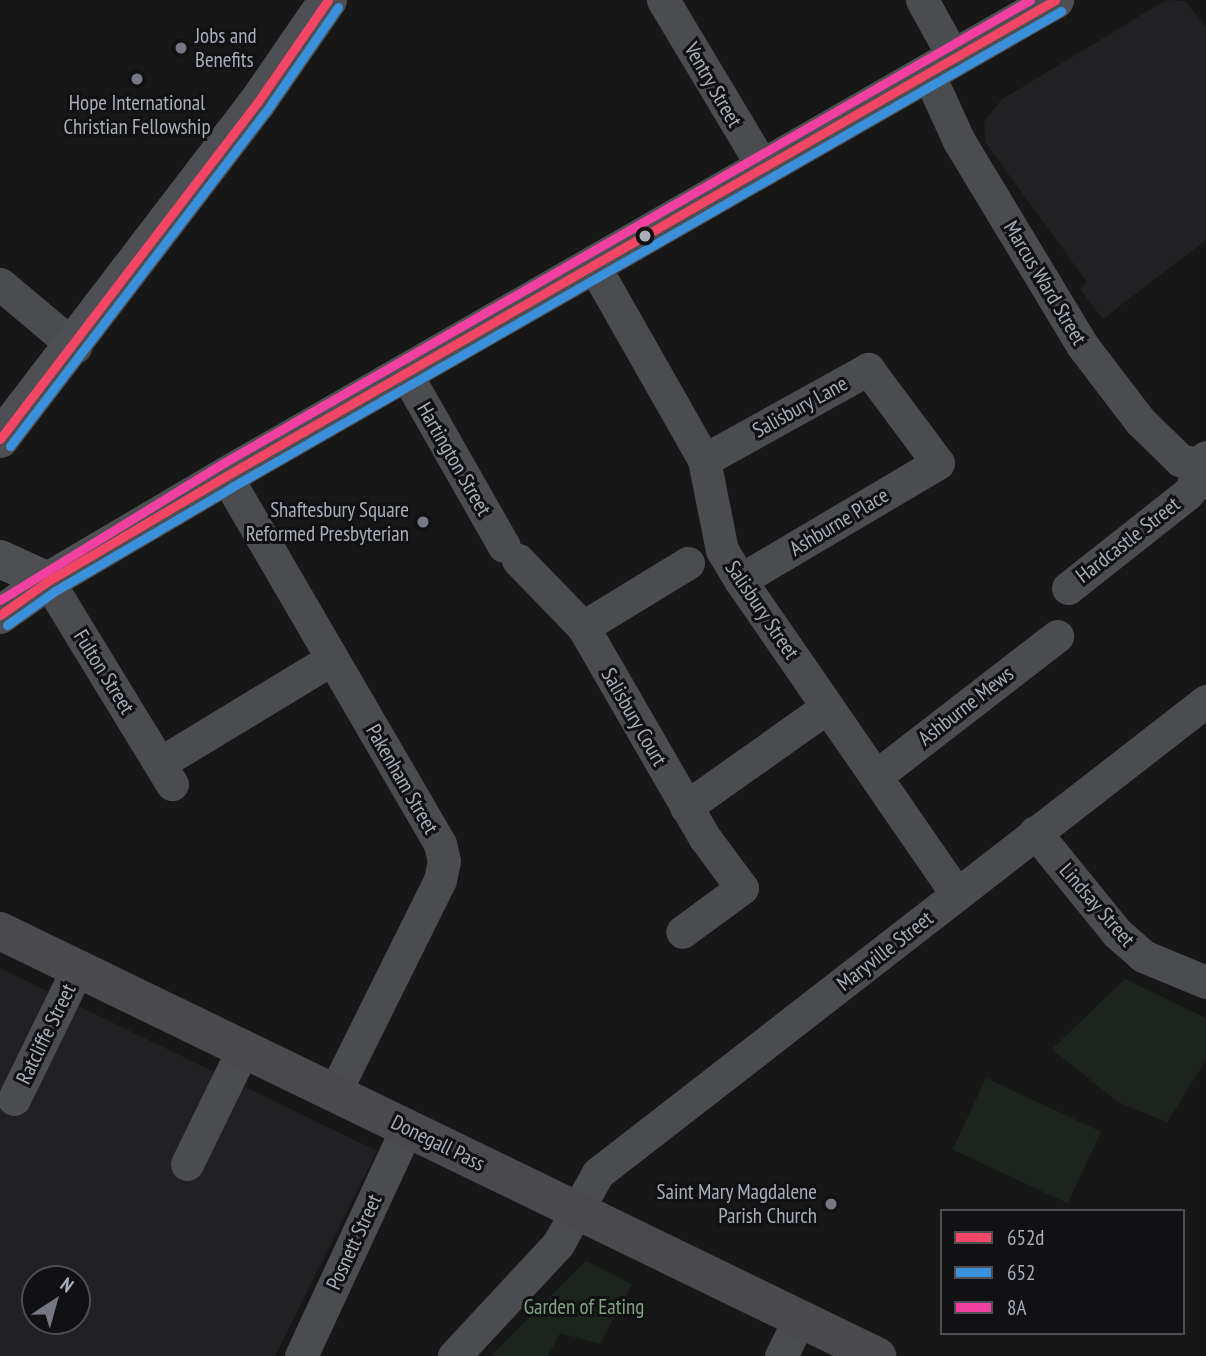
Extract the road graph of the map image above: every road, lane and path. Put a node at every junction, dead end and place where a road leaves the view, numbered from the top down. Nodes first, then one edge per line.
1 (328, 0) edge
2 (663, 0) edge
3 (922, 0) edge
4 (1055, 0) edge
5 (941, 66) junction
6 (764, 169) junction
7 (594, 266) junction
8 (0, 284) edge
9 (75, 347) junction
10 (405, 372) junction
11 (0, 439) edge
12 (704, 460) junction
13 (1201, 461) edge
14 (938, 463) joint
15 (226, 476) junction
16 (511, 553) joint
17 (0, 559) edge
18 (688, 563) dead end
19 (740, 580) junction
20 (48, 581) junction
21 (1068, 588) dead end
22 (0, 614) edge
23 (583, 627) junction
24 (1057, 636) dead end
25 (331, 659) junction
26 (1206, 701) edge
27 (827, 707) junction
28 (876, 776) junction
29 (686, 807) junction
30 (1035, 832) junction
31 (957, 894) junction
32 (0, 931) edge
33 (682, 932) dead end
34 (78, 968) junction
35 (1206, 982) edge
36 (243, 1049) junction
37 (334, 1094) junction
38 (14, 1099) dead end
39 (407, 1128) junction
40 (187, 1164) dead end
41 (577, 1211) junction
42 (800, 1318) junction
43 (301, 1356) edge
44 (454, 1356) edge
45 (780, 1356) edge
46 (877, 1356) edge

1 - 9 main road
2 - 6 street, Ventry Street
3 - 5 street, Marcus Ward Street
4 - 5 main road
5 - 6 main road
5 - 13 street, Marcus Ward Street
6 - 7 main road
7 - 10 main road
7 - 12 street, Salisbury Street
8 - 9 street
9 - 11 main road
10 - 15 main road
10 - 16 street, Hartington Street
12 - 14 street, Salisbury Lane
12 - 19 street, Salisbury Street
13 - 21 street, Hardcastle Street
14 - 19 street, Ashburne Place
15 - 20 main road
15 - 25 street, Pakenham Street
16 - 23 street, Salisbury Court
17 - 20 main road
18 - 23 street
19 - 27 street, Salisbury Street
20 - 22 main road
20 - 25 street, Fulton Street
23 - 29 street, Salisbury Court
24 - 28 street, Ashburne Mews
25 - 37 street, Pakenham Street
26 - 30 street, Maryville Street
27 - 28 street, Salisbury Street
27 - 29 street
28 - 31 street, Salisbury Street
29 - 33 street, Salisbury Court
30 - 31 street, Maryville Street
30 - 35 street, Lindsay Street
31 - 41 street, Maryville Street
32 - 34 street, Donegall Pass
34 - 36 street, Donegall Pass
34 - 38 street, Ratcliffe Street
36 - 37 street, Donegall Pass
36 - 40 street
37 - 39 street, Donegall Pass
39 - 41 street, Donegall Pass
39 - 43 street, Posnett Street
41 - 42 street, Donegall Pass
41 - 44 street, Maryville Street
42 - 45 street
42 - 46 street, Donegall Pass

